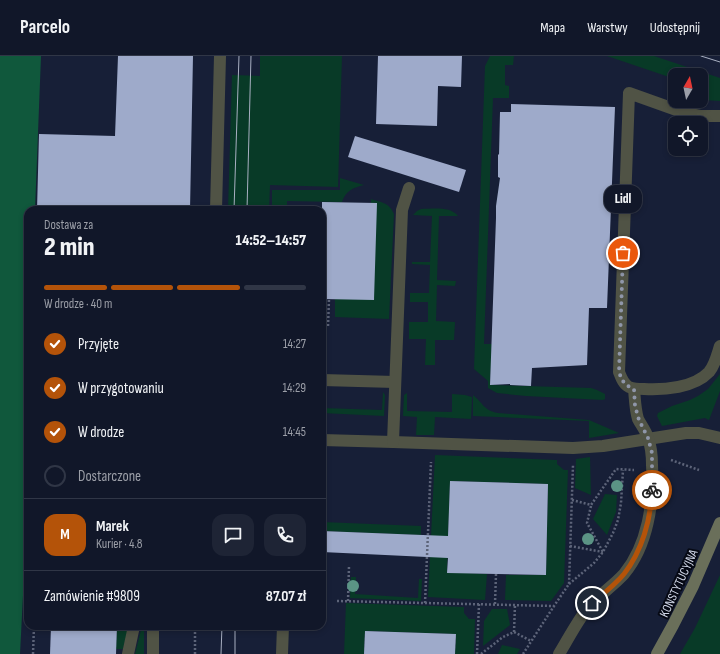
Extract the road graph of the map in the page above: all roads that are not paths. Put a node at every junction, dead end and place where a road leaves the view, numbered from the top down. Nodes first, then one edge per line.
1 (220, 56) edge
2 (720, 116) edge
3 (409, 188) dead end
4 (216, 206) edge
5 (720, 346) edge
6 (326, 380) edge
7 (395, 382) junction
8 (634, 389) junction
9 (648, 438) junction
10 (720, 438) edge
11 (326, 440) edge
12 (393, 442) junction
13 (720, 523) edge
14 (133, 630) edge
15 (153, 630) edge
16 (283, 630) edge
17 (128, 654) edge
18 (153, 654) edge
19 (282, 654) edge
20 (559, 654) edge
21 (657, 654) edge

1 - 4 lane
2 - 8 lane
3 - 7 lane
5 - 8 lane
6 - 7 lane
7 - 12 lane
8 - 9 lane
9 - 10 lane
9 - 12 lane
9 - 20 lane
11 - 12 lane
13 - 21 street, KONSTYTUCYJNA
14 - 17 lane
15 - 18 lane
16 - 19 lane

